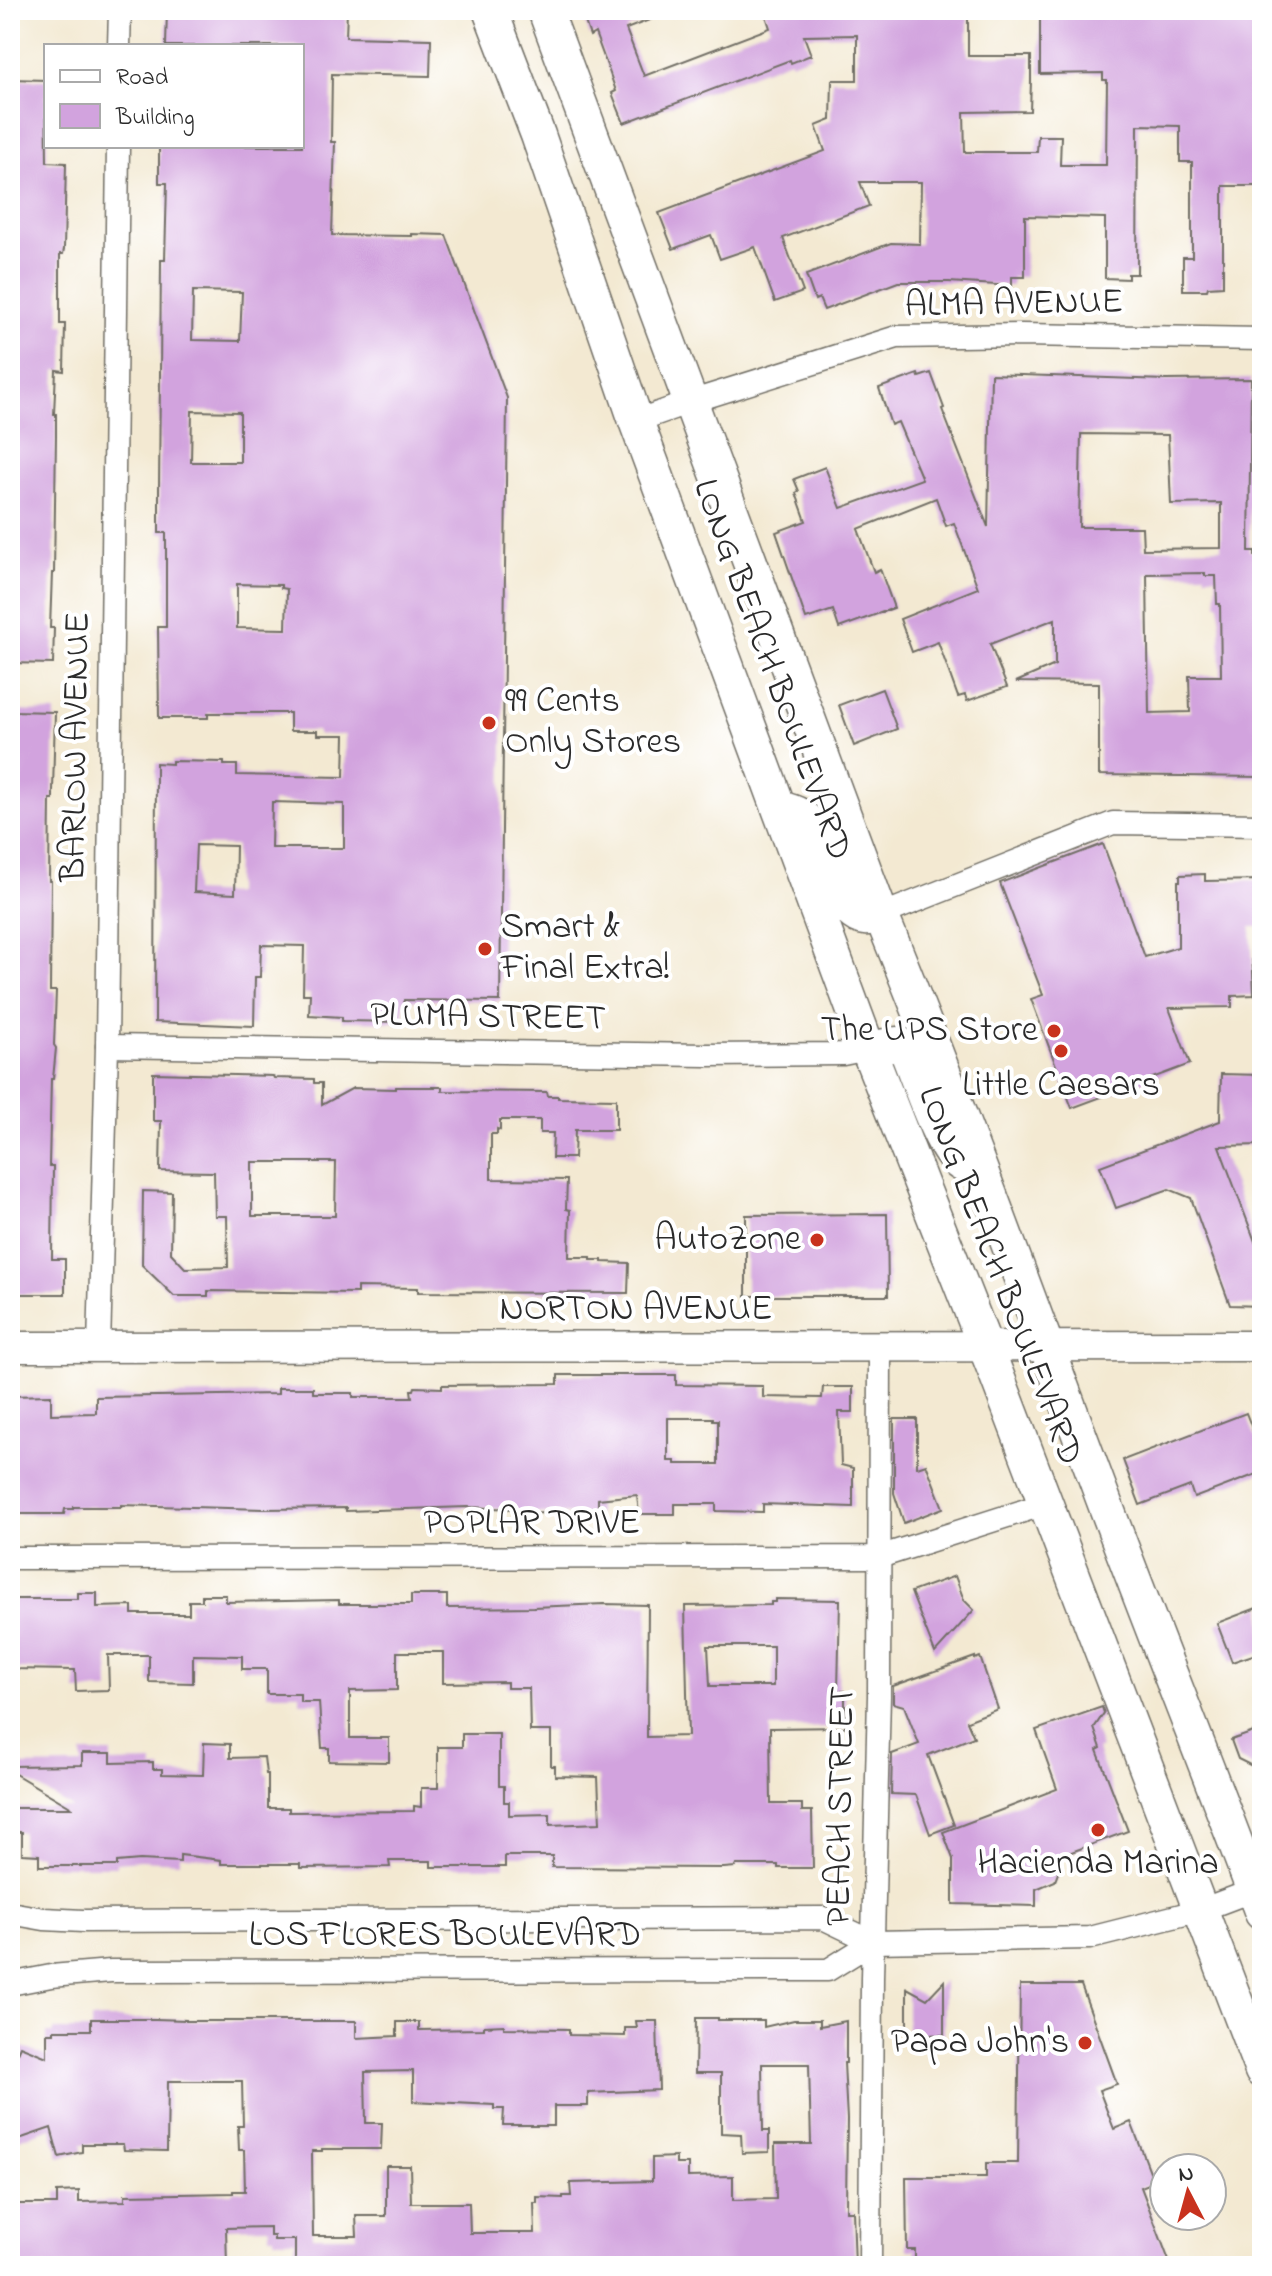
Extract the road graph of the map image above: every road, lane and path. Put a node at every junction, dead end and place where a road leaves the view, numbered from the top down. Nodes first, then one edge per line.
1 (120, 10) edge
2 (490, 10) edge
3 (545, 10) edge
4 (119, 44) edge
5 (118, 148) edge
6 (1262, 339) edge
7 (690, 402) junction
8 (636, 421) junction
9 (781, 809) junction
10 (1262, 825) edge
11 (881, 915) junction
12 (107, 1046) junction
13 (868, 1049) junction
14 (981, 1169) junction
15 (1262, 1346) edge
16 (10, 1347) edge
17 (986, 1347) junction
18 (1048, 1347) junction
19 (99, 1348) junction
20 (880, 1348) junction
21 (1045, 1504) junction
22 (879, 1557) junction
23 (10, 1558) edge
24 (1259, 1897) edge
25 (1201, 1910) junction
26 (10, 1913) edge
27 (873, 1942) junction
28 (10, 1984) edge
29 (1262, 2071) edge
30 (870, 2266) edge

1 - 4 street
2 - 8 main road, LONG BEACH BOULEVARD
3 - 7 main road, LONG BEACH BOULEVARD
5 - 12 street, BARLOW AVENUE
6 - 7 street, ALMA AVENUE
7 - 8 street, ALMA AVENUE
7 - 11 main road, LONG BEACH BOULEVARD
8 - 9 main road, LONG BEACH BOULEVARD
9 - 11 main road
9 - 13 main road, LONG BEACH BOULEVARD
10 - 11 street
11 - 14 main road, LONG BEACH BOULEVARD
12 - 13 street, PLUMA STREET
12 - 19 street, BARLOW AVENUE
13 - 14 main road
13 - 17 main road, LONG BEACH BOULEVARD
14 - 18 main road, LONG BEACH BOULEVARD
15 - 18 street, NORTON AVENUE
16 - 19 street, NORTON AVENUE
17 - 18 street, NORTON AVENUE
17 - 20 street, NORTON AVENUE
17 - 21 main road, LONG BEACH BOULEVARD
18 - 24 main road, LONG BEACH BOULEVARD
19 - 20 street, NORTON AVENUE
20 - 22 street, PEACH STREET
21 - 22 street, POPLAR DRIVE
21 - 25 main road, LONG BEACH BOULEVARD
22 - 23 street, POPLAR DRIVE
22 - 27 street, PEACH STREET
24 - 25 street, LOS FLORES BOULEVARD
25 - 27 street, LOS FLORES BOULEVARD
25 - 29 main road, LONG BEACH BOULEVARD
26 - 27 street, LOS FLORES BOULEVARD
27 - 28 street, LOS FLORES BOULEVARD
27 - 30 street, PEACH STREET

